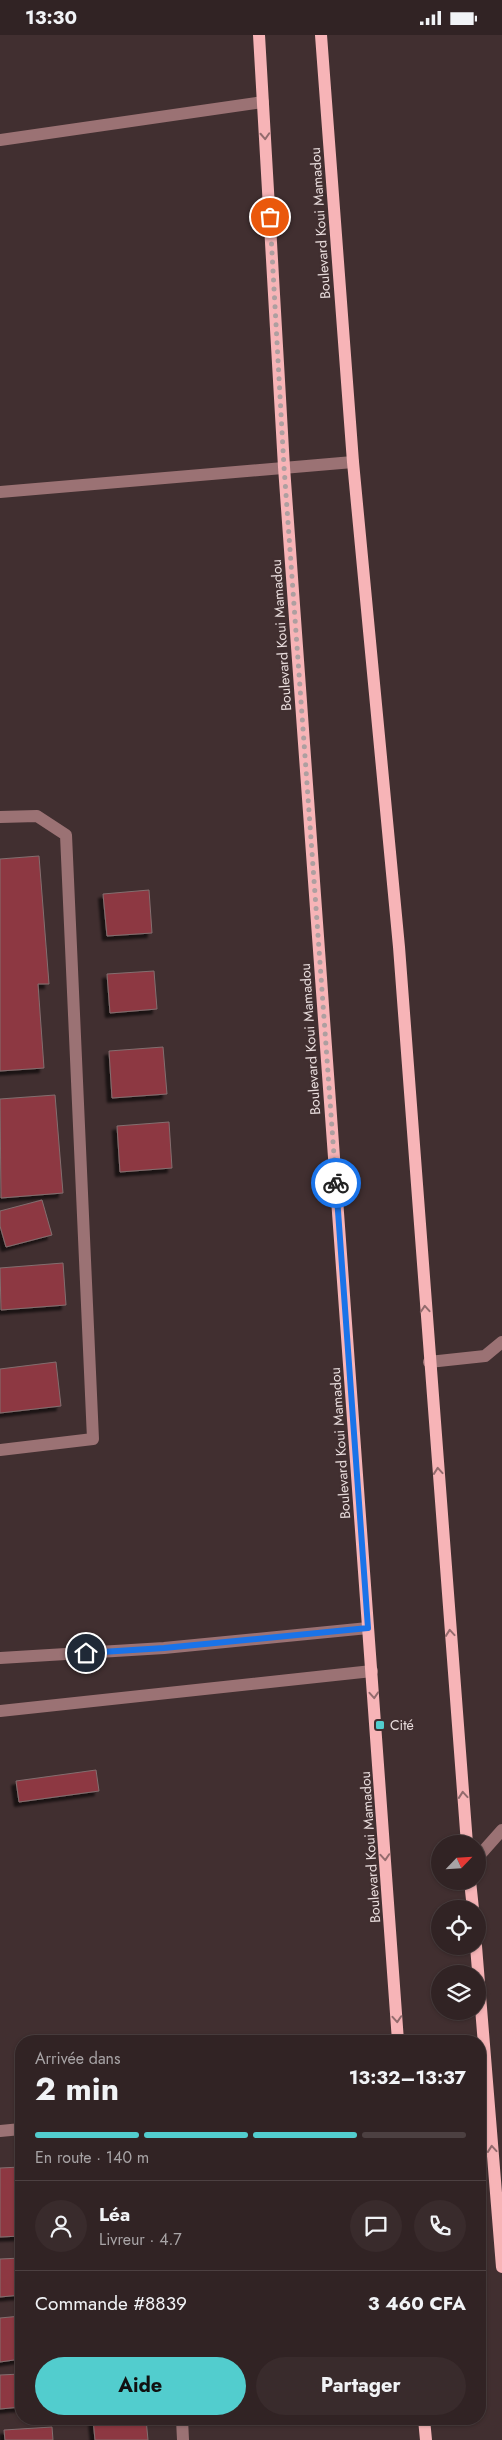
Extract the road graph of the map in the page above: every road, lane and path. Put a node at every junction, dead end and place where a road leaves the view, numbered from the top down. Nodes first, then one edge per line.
1 (258, 35) edge
2 (322, 35) edge
3 (263, 102) junction
4 (0, 140) edge
5 (353, 462) junction
6 (284, 467) junction
7 (0, 492) edge
8 (0, 817) edge
9 (502, 1342) edge
10 (429, 1363) junction
11 (0, 1450) edge
12 (368, 1628) junction
13 (0, 1658) edge
14 (372, 1671) junction
15 (0, 1711) edge
16 (502, 1829) edge
17 (466, 1835) edge
18 (486, 1848) edge
19 (477, 1955) edge
20 (398, 2035) edge
21 (483, 2035) edge
22 (486, 2069) edge
23 (15, 2130) edge
24 (0, 2131) edge
25 (502, 2267) edge
26 (182, 2425) edge
27 (425, 2425) edge
28 (183, 2440) edge
29 (426, 2440) edge

1 - 3 main road, Boulevard Koui Mamadou
2 - 5 main road, Boulevard Koui Mamadou
3 - 4 street
3 -> 6 main road, Boulevard Koui Mamadou
5 - 6 street
10 -> 5 main road, Boulevard Koui Mamadou
6 - 7 street
6 - 12 main road, Boulevard Koui Mamadou
8 - 11 street
9 - 10 street
17 -> 10 main road, Boulevard Koui Mamadou
12 - 13 street
12 - 14 main road, Boulevard Koui Mamadou
14 - 15 street
14 -> 20 main road, Boulevard Koui Mamadou
16 - 18 street
21 -> 19 main road
25 -> 22 main road
23 - 24 street
26 - 28 street
27 - 29 main road

